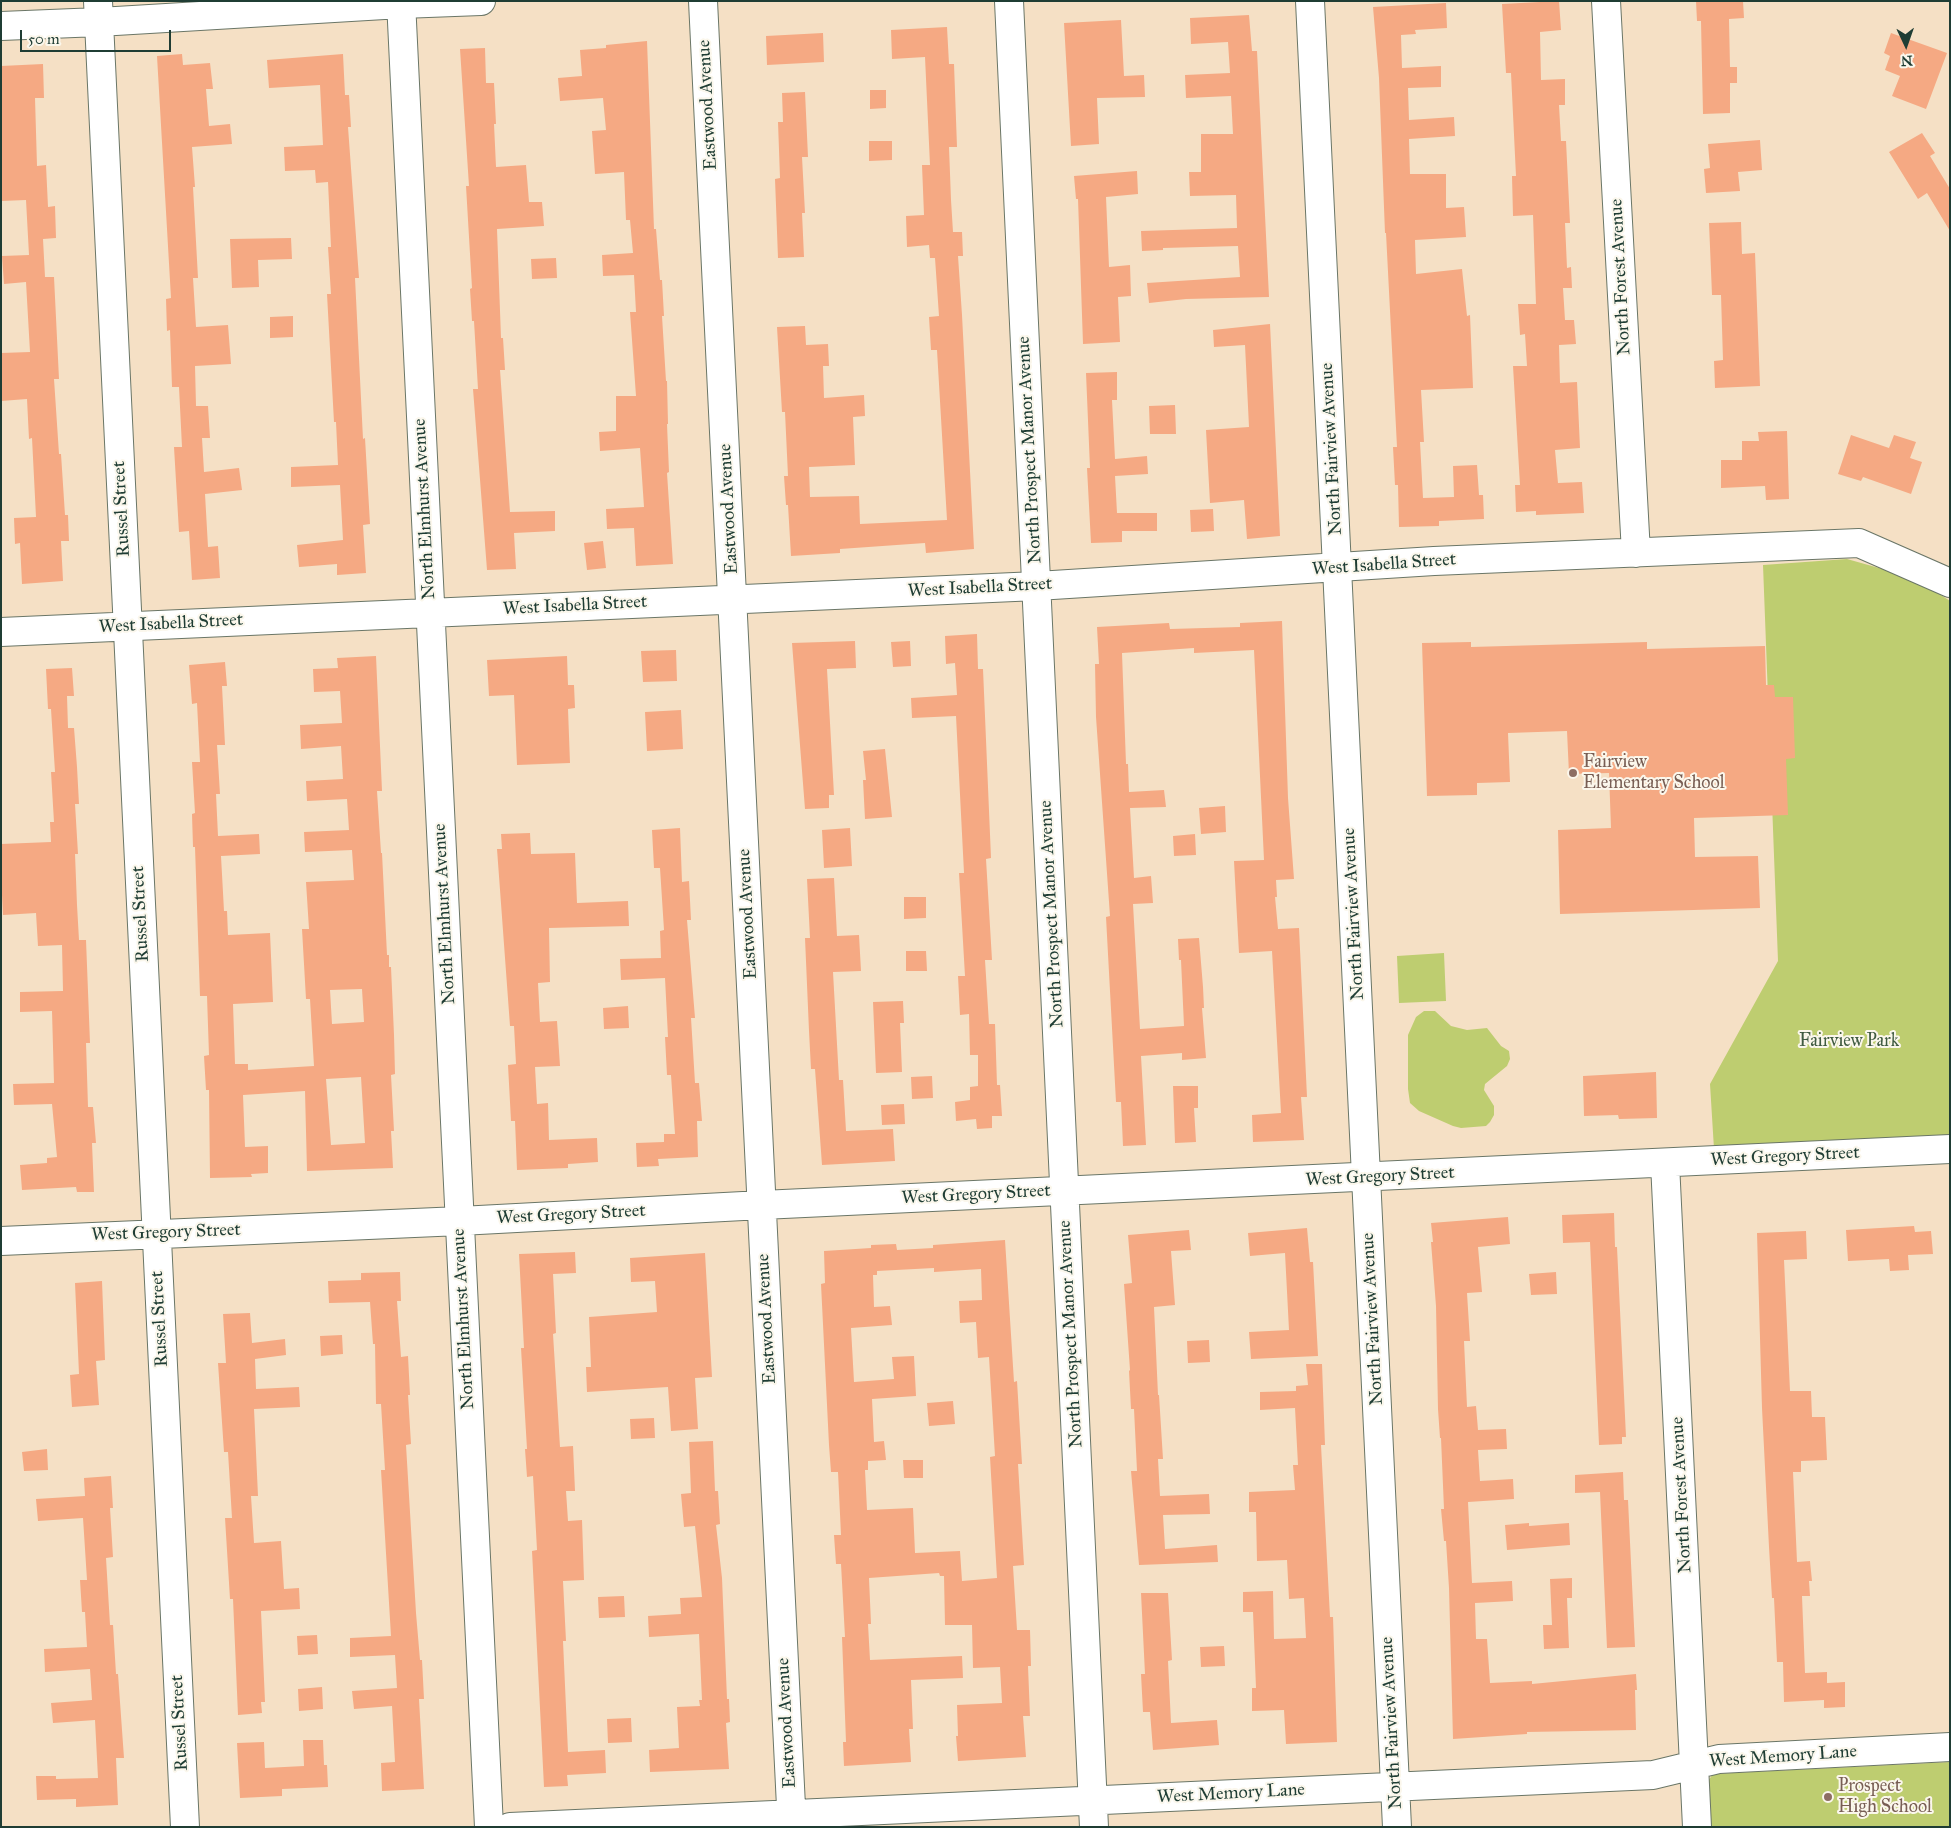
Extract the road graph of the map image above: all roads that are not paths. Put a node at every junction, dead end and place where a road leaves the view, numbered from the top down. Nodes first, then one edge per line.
1 (481, 1) edge
2 (703, 1) edge
3 (1009, 1) edge
4 (1310, 1) edge
5 (1606, 1) edge
6 (401, 3) edge
7 (99, 12) edge
8 (1, 26) edge
9 (1636, 553) junction
10 (1338, 568) junction
11 (1950, 583) edge
12 (1036, 586) junction
13 (733, 599) junction
14 (430, 613) junction
15 (127, 626) junction
16 (1, 632) edge
17 (1950, 1150) edge
18 (1665, 1163) junction
19 (1367, 1178) junction
20 (1065, 1191) junction
21 (762, 1205) junction
22 (460, 1221) junction
23 (156, 1233) junction
24 (1, 1241) edge
25 (1950, 1747) edge
26 (1695, 1764) junction
27 (1396, 1787) junction
28 (1094, 1814) edge
29 (792, 1820) edge
30 (185, 1827) edge
31 (489, 1827) edge
32 (510, 1827) edge
33 (1397, 1827) edge
34 (1697, 1827) edge

1 - 6 street
2 - 13 street, Eastwood Avenue
3 - 12 street, North Prospect Manor Avenue
4 - 10 street, North Fairview Avenue
5 - 9 street, North Forest Avenue
6 - 7 street
6 - 14 street, North Elmhurst Avenue
7 - 8 street
7 - 15 street, Russel Street
9 - 10 street, West Isabella Street
9 - 11 street, West Isabella Street
10 - 12 street, West Isabella Street
10 - 19 street, North Fairview Avenue
12 - 13 street, West Isabella Street
12 - 20 street, North Prospect Manor Avenue
13 - 14 street, West Isabella Street
13 - 21 street, Eastwood Avenue
14 - 15 street, West Isabella Street
14 - 22 street, North Elmhurst Avenue
15 - 16 street, West Isabella Street
15 - 23 street, Russel Street
17 - 18 street, West Gregory Street
18 - 19 street, West Gregory Street
18 - 26 street, North Forest Avenue
19 - 20 street, West Gregory Street
19 - 27 street, North Fairview Avenue
20 - 21 street, West Gregory Street
20 - 28 street, North Prospect Manor Avenue
21 - 22 street, West Gregory Street
21 - 29 street, Eastwood Avenue
22 - 23 street, West Gregory Street
22 - 31 street, North Elmhurst Avenue
23 - 24 street, West Gregory Street
23 - 30 street, Russel Street
25 - 26 street, West Memory Lane
26 - 27 street, West Memory Lane
26 - 34 street, North Forest Avenue
27 - 28 street, West Memory Lane
27 - 33 street, North Fairview Avenue
28 - 29 street, West Memory Lane
29 - 32 street, West Memory Lane

